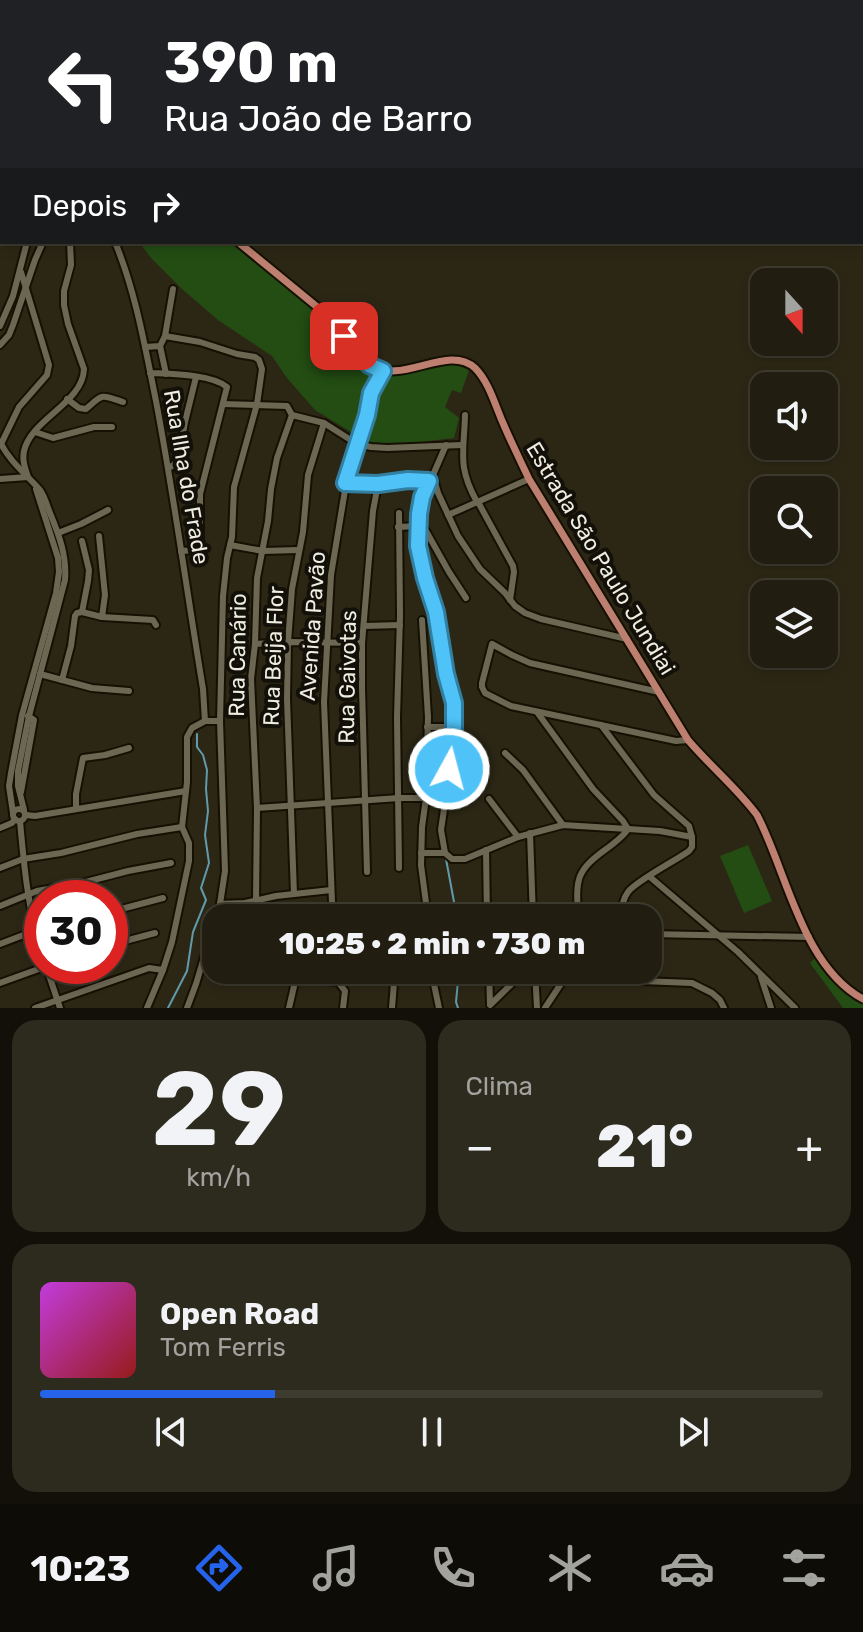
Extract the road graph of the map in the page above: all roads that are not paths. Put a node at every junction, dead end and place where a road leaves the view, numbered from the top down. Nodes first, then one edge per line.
1 (27, 244) edge
2 (42, 244) edge
3 (70, 244) edge
4 (116, 244) edge
5 (240, 244) edge
6 (21, 272) junction
7 (26, 288) junction
8 (173, 289) dead end
9 (0, 326) edge
10 (165, 336) junction
11 (0, 345) edge
12 (160, 346) junction
13 (145, 347) junction
14 (383, 371) junction
15 (150, 373) junction
16 (166, 374) junction
17 (196, 377) junction
18 (67, 399) junction
19 (123, 402) dead end
20 (223, 404) junction
21 (257, 404) junction
22 (292, 415) junction
23 (465, 415) dead end
24 (324, 423) junction
25 (112, 427) dead end
26 (35, 432) junction
27 (0, 443) edge
28 (357, 444) junction
29 (446, 445) junction
30 (462, 445) junction
31 (168, 468) junction
32 (28, 477) junction
33 (431, 478) junction
34 (0, 479) edge
35 (529, 479) junction
36 (345, 483) junction
37 (378, 484) junction
38 (478, 502) junction
39 (108, 510) dead end
40 (399, 513) dead end
41 (448, 515) junction
42 (50, 523) junction
43 (418, 526) junction
44 (398, 527) junction
45 (58, 533) junction
46 (99, 536) dead end
47 (82, 541) dead end
48 (230, 545) junction
49 (298, 550) junction
50 (181, 551) junction
51 (263, 551) junction
52 (466, 598) dead end
53 (510, 600) junction
54 (82, 612) junction
55 (102, 617) junction
56 (613, 617) junction
57 (422, 620) dead end
58 (156, 625) dead end
59 (400, 625) junction
60 (364, 626) junction
61 (601, 632) junction
62 (627, 639) junction
63 (288, 642) junction
64 (327, 643) junction
65 (362, 643) junction
66 (255, 644) junction
67 (40, 674) junction
68 (62, 680) junction
69 (129, 691) dead end
70 (659, 692) junction
71 (537, 712) junction
72 (26, 716) junction
73 (205, 721) junction
74 (220, 721) junction
75 (601, 725) junction
76 (427, 727) junction
77 (454, 727) junction
78 (688, 740) junction
79 (129, 748) dead end
80 (505, 753) dead end
81 (186, 791) junction
82 (399, 798) junction
83 (426, 798) junction
84 (489, 799) dead end
85 (365, 800) junction
86 (327, 802) junction
87 (290, 805) junction
88 (257, 808) junction
89 (76, 809) junction
90 (20, 816) junction
91 (563, 825) junction
92 (182, 827) junction
93 (0, 828) edge
94 (628, 829) junction
95 (530, 833) junction
96 (518, 837) junction
97 (692, 837) junction
98 (486, 850) junction
99 (421, 853) junction
100 (445, 853) junction
101 (23, 859) junction
102 (171, 863) dead end
103 (0, 868) edge
104 (399, 868) dead end
105 (367, 872) dead end
106 (650, 877) junction
107 (25, 880) edge
108 (91, 880) edge
109 (331, 890) junction
110 (294, 894) junction
111 (24, 895) edge
112 (163, 898) dead end
113 (256, 900) junction
114 (220, 904) edge
115 (232, 904) edge
116 (330, 904) edge
117 (426, 904) edge
118 (487, 904) edge
119 (533, 904) edge
120 (578, 904) edge
121 (623, 904) edge
122 (0, 906) edge
123 (128, 907) edge
124 (155, 933) dead end
125 (662, 934) edge
126 (24, 935) edge
127 (719, 936) junction
128 (809, 937) junction
129 (128, 940) edge
130 (0, 944) edge
131 (202, 968) edge
132 (163, 970) junction
133 (24, 974) edge
134 (760, 974) junction
135 (662, 982) edge
136 (0, 983) edge
137 (52, 984) edge
138 (294, 984) edge
139 (340, 984) edge
140 (394, 984) edge
141 (434, 984) edge
142 (489, 984) edge
143 (512, 984) edge
144 (536, 984) edge
145 (561, 984) edge
146 (57, 999) junction
147 (863, 999) edge
148 (490, 1006) edge
149 (35, 1008) edge
150 (60, 1008) edge
151 (141, 1008) edge
152 (147, 1008) edge
153 (187, 1008) edge
154 (289, 1008) edge
155 (343, 1008) edge
156 (392, 1008) edge
157 (439, 1008) edge
158 (537, 1008) edge
159 (545, 1008) edge
160 (724, 1008) edge
161 (771, 1008) edge
162 (795, 1008) edge

1 - 6 street
2 - 7 street
3 - 18 street
4 - 13 street, Rua Ilha do Frade
5 - 14 main road
6 - 7 street
6 - 9 street
7 - 11 street
7 - 27 street
8 - 10 street
10 - 12 street
10 - 21 street
12 - 13 street
12 - 16 street
13 - 15 street, Rua Ilha do Frade
14 - 28 street, Avenida Pavão
14 - 35 main road, Estrada São Paulo Jundiai
15 - 16 street
15 - 31 street, Rua Ilha do Frade
16 - 17 street
17 - 20 street
17 - 31 street
18 - 19 street
18 - 26 street
20 - 21 street
20 - 50 street
21 - 22 street
21 - 48 street
22 - 24 street
22 - 51 street, Rua Canário
23 - 30 street
24 - 28 street
24 - 49 street, Rua Beija Flor
25 - 26 street
26 - 32 street
27 - 32 street
28 - 29 street
28 - 36 street, Avenida Pavão
29 - 30 street
29 - 33 street
30 - 38 street
31 - 50 street, Rua Ilha do Frade
32 - 34 street
32 - 42 street
33 - 37 street
33 - 41 street
33 - 43 street
35 - 38 street
35 - 56 main road, Estrada São Paulo Jundiai
36 - 37 street
36 - 64 street, Avenida Pavão
37 - 60 street, Rua Gaivotas
38 - 41 street
38 - 53 street
39 - 45 street
40 - 44 street
41 - 53 street
42 - 45 street
42 - 72 street
43 - 44 street
43 - 52 street
43 - 77 street
44 - 59 street
45 - 67 street
46 - 55 street
47 - 54 street
48 - 51 street
48 - 74 street
49 - 51 street
49 - 63 street, Rua Beija Flor
50 - 73 street, Rua Ilha do Frade
51 - 66 street, Rua Canário
53 - 61 street
54 - 55 street
54 - 68 street
55 - 58 street
56 - 61 street
56 - 62 main road, Estrada São Paulo Jundiai
57 - 76 street
59 - 60 street
59 - 82 street
60 - 65 street, Rua Gaivotas
61 - 62 street
62 - 70 main road, Estrada São Paulo Jundiai
63 - 64 street
63 - 66 street
63 - 87 street, Rua Beija Flor
64 - 65 street
64 - 86 street, Avenida Pavão
65 - 85 street, Rua Gaivotas
66 - 88 street, Rua Canário
67 - 68 street
67 - 72 street
68 - 69 street
70 - 71 street
70 - 78 main road, Estrada São Paulo Jundiai
71 - 75 street
71 - 94 street
72 - 90 street
72 - 90 street
73 - 74 street
73 - 81 street
74 - 114 street
75 - 78 street
75 - 97 street
76 - 77 street
76 - 83 street
77 - 100 street
78 - 128 main road, Estrada São Paulo Jundiai
79 - 89 street
80 - 91 street
81 - 89 street
81 - 92 street
82 - 83 street
82 - 85 street
82 - 104 street
83 - 99 street
84 - 96 street
85 - 86 street
85 - 105 street, Rua Gaivotas
86 - 87 street
86 - 109 street, Avenida Pavão
87 - 88 street
87 - 110 street, Rua Beija Flor
88 - 113 street, Rua Canário
89 - 90 street
90 - 93 street
90 - 101 street
91 - 94 street
91 - 95 street
92 - 101 street
92 - 132 street
94 - 97 street
94 - 120 street
95 - 96 street
95 - 119 street
96 - 98 street
97 - 106 street
98 - 100 street
98 - 118 street
99 - 100 street
99 - 117 street
101 - 103 street
101 - 107 street
102 - 108 street
106 - 121 street
106 - 127 street
109 - 110 street
109 - 116 street, Avenida Pavão
110 - 113 street
111 - 122 street
112 - 123 street
113 - 115 street
124 - 129 street
125 - 127 street
126 - 130 street
127 - 128 street
127 - 134 street
128 - 147 main road, Estrada São Paulo Jundiai
131 - 153 street
132 - 146 street
132 - 152 street
133 - 136 street
134 - 161 street
134 - 162 street
135 - 160 street
137 - 146 street
138 - 154 street
139 - 155 street
140 - 156 street
141 - 157 street
142 - 148 street
143 - 148 street
144 - 158 street
145 - 159 street
146 - 149 street
146 - 150 street
151 - 152 street

